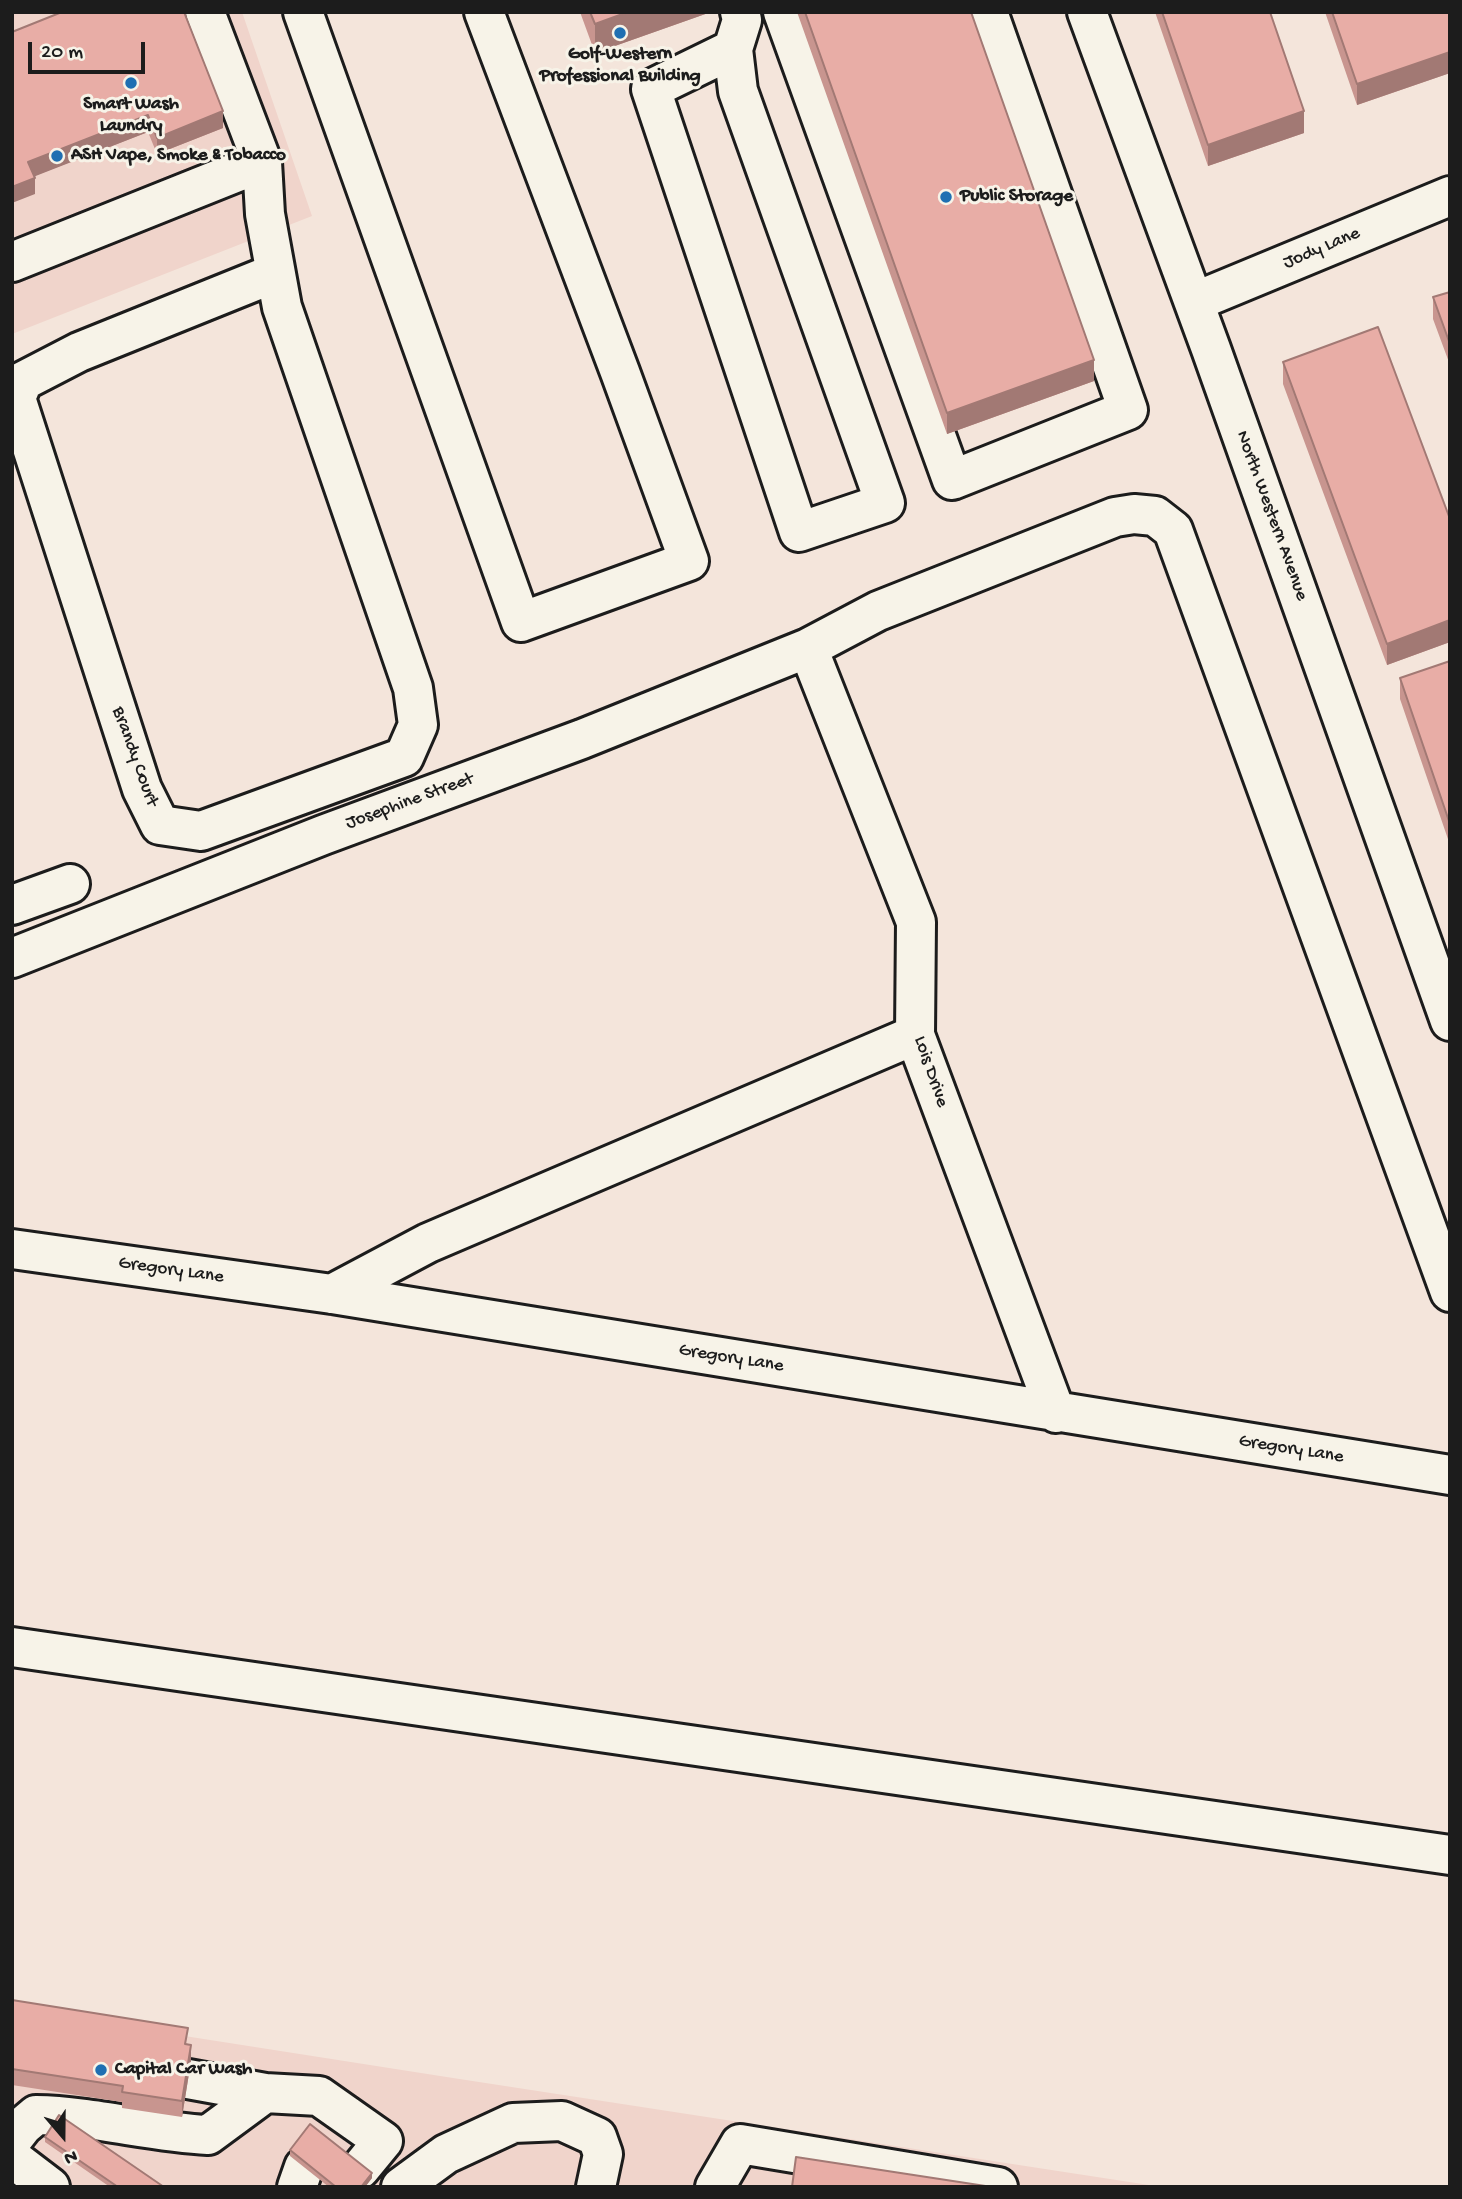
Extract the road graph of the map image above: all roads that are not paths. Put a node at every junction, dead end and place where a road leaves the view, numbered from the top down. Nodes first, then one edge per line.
1 (205, 12) edge
2 (303, 12) edge
3 (484, 12) edge
4 (740, 12) edge
5 (783, 12) edge
6 (988, 12) edge
7 (1087, 12) edge
8 (733, 50) junction
9 (262, 163) junction
10 (1450, 196) edge
11 (12, 262) edge
12 (275, 273) junction
13 (1194, 302) junction
14 (808, 648) junction
15 (70, 884) dead end
16 (12, 905) edge
17 (12, 958) edge
18 (1450, 1021) edge
19 (915, 1035) junction
20 (12, 1249) edge
21 (1450, 1292) edge
22 (332, 1293) junction
23 (1056, 1413) junction
24 (1450, 1475) edge
25 (12, 1647) edge
26 (1450, 1855) edge
27 (188, 2079) edge
28 (265, 2093) junction
29 (12, 2140) edge
30 (12, 2158) edge
31 (331, 2159) edge
32 (50, 2187) edge
33 (401, 2187) edge
34 (596, 2187) edge
35 (715, 2187) edge
36 (998, 2187) edge

1 - 9 street, Brandy Court
2 - 3 street
4 - 8 street
5 - 6 street
7 - 13 street, North Western Avenue
8 - 8 street
9 - 11 street
9 - 12 street, Brandy Court
10 - 13 street, Jody Lane
12 - 12 street, Brandy Court
13 - 18 street, North Western Avenue
14 - 17 street, Josephine Street
14 - 19 street, Lois Drive
14 - 21 street, Josephine Street
15 - 16 street
19 - 22 street
19 - 23 street, Lois Drive
20 - 22 street, Gregory Lane
22 - 23 street, Gregory Lane
23 - 24 street, Gregory Lane
25 - 26 street
27 - 28 street
28 - 29 street
28 - 31 street
30 - 32 street
33 - 34 street
35 - 36 street

